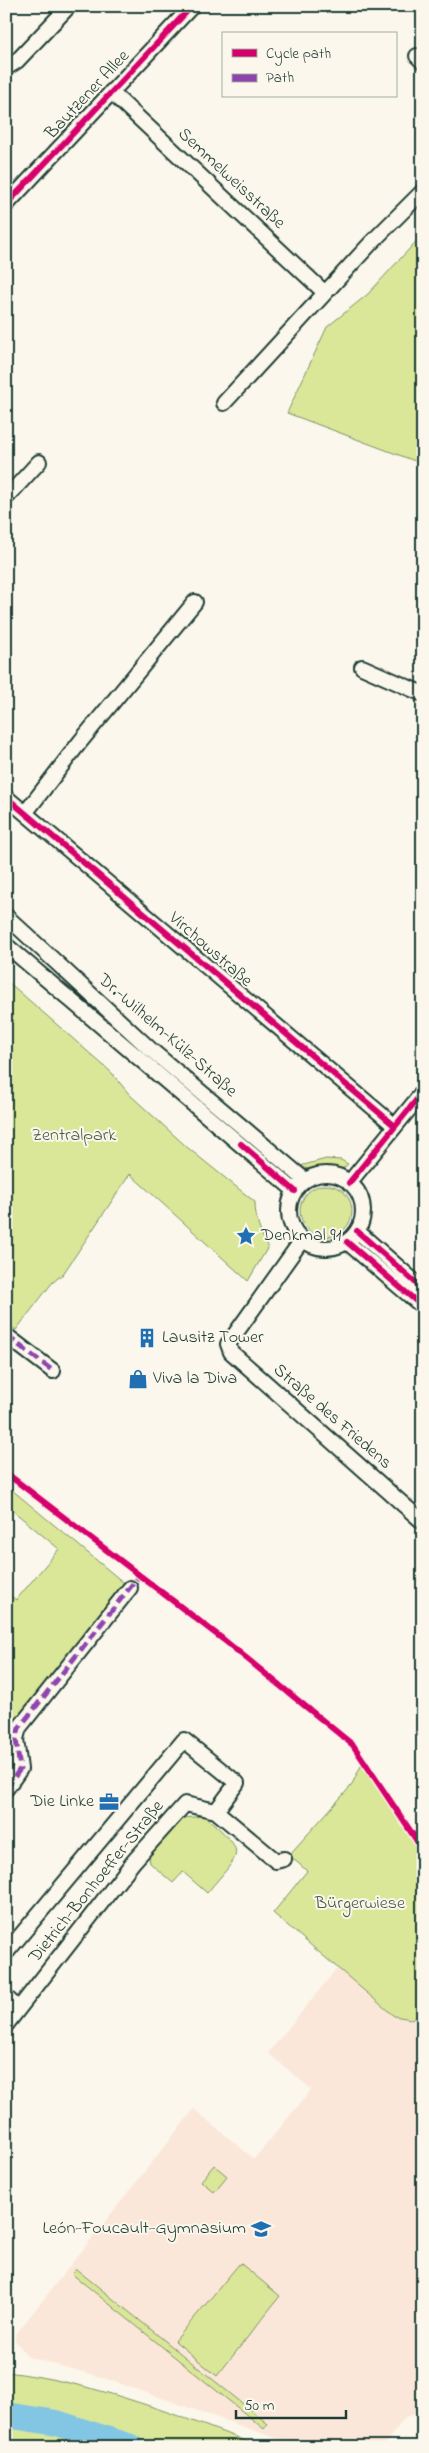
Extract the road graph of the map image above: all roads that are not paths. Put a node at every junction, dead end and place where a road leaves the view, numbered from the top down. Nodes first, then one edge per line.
1 (69, 6) edge
2 (192, 6) edge
3 (6, 68) edge
4 (112, 92) junction
5 (423, 191) edge
6 (6, 205) edge
7 (325, 293) junction
8 (224, 403) dead end
9 (39, 462) dead end
10 (6, 498) edge
11 (195, 602) dead end
12 (362, 667) dead end
13 (423, 694) edge
14 (6, 797) edge
15 (26, 812) junction
16 (6, 916) edge
17 (6, 944) edge
18 (423, 1092) edge
19 (395, 1126) junction
20 (306, 1180) junction
21 (349, 1183) junction
22 (295, 1191) junction
23 (357, 1231) junction
24 (302, 1240) junction
25 (347, 1242) junction
26 (423, 1289) edge
27 (423, 1307) edge
28 (8, 1336) dead end
29 (53, 1372) dead end
30 (423, 1522) edge
31 (130, 1588) dead end
32 (6, 1789) edge
33 (216, 1811) junction
34 (284, 1859) dead end
35 (6, 1953) edge
36 (6, 1997) edge
37 (18, 2008) junction
38 (6, 2025) edge

1 - 3 street
2 - 4 street, Bautzener Allee
4 - 6 street, Bautzener Allee
4 - 7 street, Semmelweisstraße
5 - 7 street
7 - 8 street
9 - 10 street
11 - 15 street
12 - 13 street
14 - 15 street, Virchowstraße
15 - 19 street, Virchowstraße
16 - 20 street, Dr.-Wilhelm-Külz-Straße
17 - 22 street, Dr.-Wilhelm-Külz-Straße
18 - 19 street
19 - 21 street
20 - 21 street
20 - 22 street
21 - 23 street
22 - 24 street
23 - 25 street
23 - 26 street
24 - 25 street
24 - 30 street, Straße des Friedens
25 - 27 street
28 - 29 street
31 - 32 street
33 - 34 street, Dietrich-Bonhoeffer-Straße
33 - 35 street, Dietrich-Bonhoeffer-Straße
33 - 37 street, Dietrich-Bonhoeffer-Straße
36 - 37 street
37 - 38 street, Dietrich-Bonhoeffer-Straße

